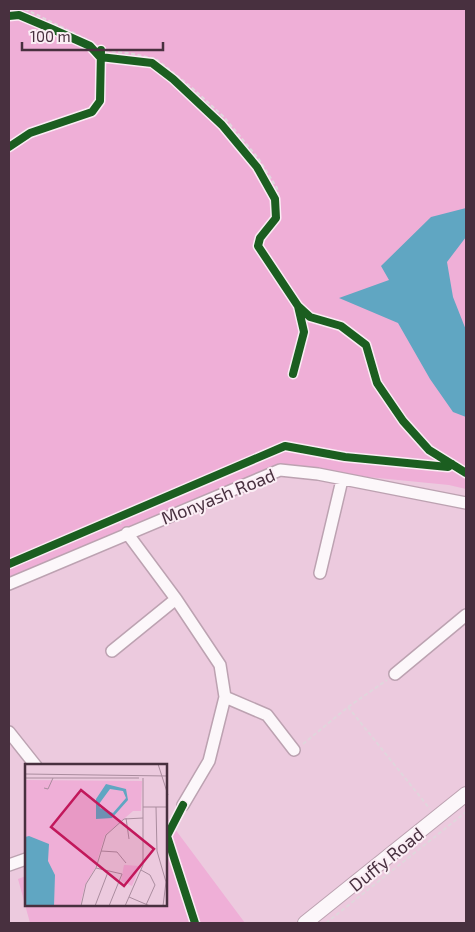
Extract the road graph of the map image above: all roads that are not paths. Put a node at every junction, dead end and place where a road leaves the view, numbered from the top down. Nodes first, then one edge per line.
1 (342, 480) junction
2 (466, 504) edge
3 (127, 533) junction
4 (320, 573) dead end
5 (9, 584) edge
6 (176, 599) junction
7 (466, 615) edge
8 (112, 651) dead end
9 (395, 674) road end
10 (225, 697) junction
11 (9, 732) edge
12 (294, 750) road end
13 (34, 764) edge
14 (466, 794) edge
15 (183, 805) dead end
16 (25, 859) edge
17 (9, 865) edge
18 (305, 923) edge

1 - 2 street, Monyash Road
1 - 3 street, Monyash Road
1 - 4 street
3 - 5 street, Monyash Road
3 - 6 street
6 - 8 street
6 - 10 street
7 - 9 street
10 - 12 street
10 - 15 street
11 - 13 street
14 - 18 main road, Duffy Road
16 - 17 street

